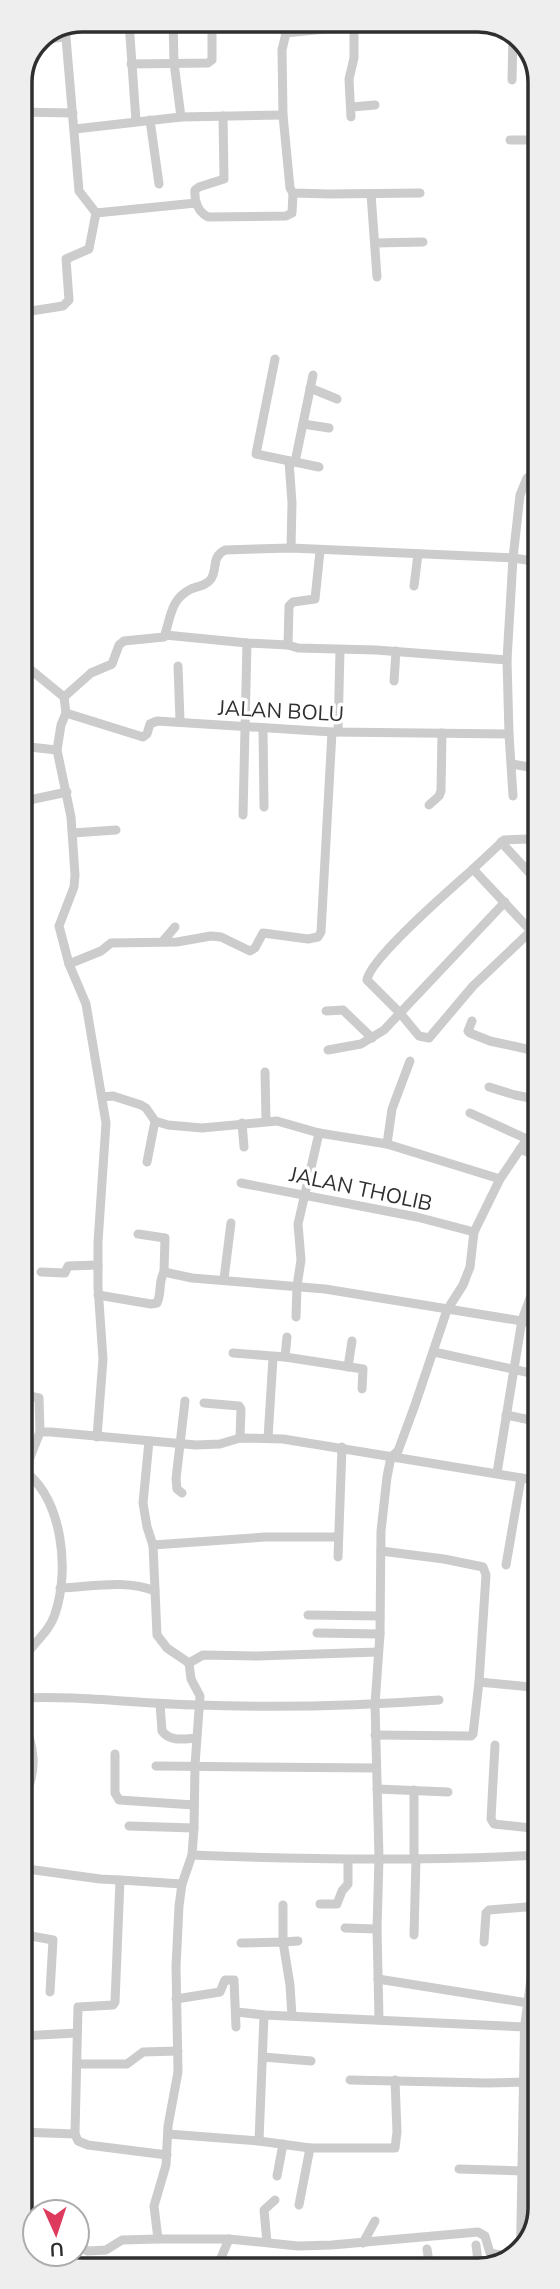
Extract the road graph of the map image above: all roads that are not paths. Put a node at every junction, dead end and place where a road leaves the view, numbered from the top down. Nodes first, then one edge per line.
1 (129, 32) edge
2 (173, 32) edge
3 (212, 32) edge
4 (293, 32) edge
5 (355, 32) edge
6 (286, 33) joint
7 (65, 37) joint
8 (58, 38) edge
9 (513, 45) edge
10 (174, 63) junction
11 (131, 64) junction
12 (512, 80) dead end
13 (375, 105) dead end
14 (32, 112) edge
15 (73, 113) junction
16 (283, 115) junction
17 (223, 116) junction
18 (181, 117) junction
19 (150, 120) junction
20 (136, 121) junction
21 (75, 128) junction
22 (510, 140) dead end
23 (528, 140) edge
24 (159, 184) dead end
25 (293, 193) junction
26 (420, 193) dead end
27 (371, 194) junction
28 (197, 203) junction
29 (96, 214) junction
30 (423, 242) dead end
31 (374, 243) junction
32 (377, 277) dead end
33 (32, 311) edge
34 (275, 359) dead end
35 (313, 375) dead end
36 (310, 388) junction
37 (337, 399) dead end
38 (303, 424) junction
39 (329, 428) dead end
40 (292, 461) junction
41 (319, 467) dead end
42 (528, 477) edge
43 (291, 548) junction
44 (320, 551) junction
45 (418, 554) junction
46 (513, 558) junction
47 (528, 560) edge
48 (414, 586) dead end
49 (165, 635) junction
50 (247, 643) junction
51 (288, 645) junction
52 (340, 650) junction
53 (396, 651) junction
54 (507, 660) junction
55 (178, 666) dead end
56 (32, 671) edge
57 (394, 681) dead end
58 (64, 697) junction
59 (66, 713) junction
60 (180, 721) junction
61 (245, 726) junction
62 (263, 727) junction
63 (335, 732) junction
64 (442, 733) junction
65 (509, 734) junction
66 (32, 748) edge
67 (57, 750) junction
68 (512, 764) junction
69 (528, 767) edge
70 (67, 792) junction
71 (513, 796) dead end
72 (32, 799) edge
73 (429, 805) dead end
74 (264, 807) dead end
75 (243, 815) dead end
76 (117, 830) dead end
77 (74, 833) junction
78 (528, 839) edge
79 (501, 842) junction
80 (473, 869) junction
81 (528, 871) edge
82 (505, 902) junction
83 (528, 924) edge
84 (174, 927) dead end
85 (528, 938) edge
86 (163, 941) junction
87 (69, 964) junction
88 (326, 1011) dead end
89 (400, 1013) junction
90 (472, 1021) dead end
91 (372, 1038) junction
92 (528, 1049) edge
93 (328, 1050) dead end
94 (410, 1062) dead end
95 (265, 1072) dead end
96 (489, 1087) dead end
97 (102, 1097) junction
98 (528, 1098) edge
99 (470, 1113) dead end
100 (267, 1120) junction
101 (155, 1121) junction
102 (242, 1124) junction
103 (319, 1133) junction
104 (527, 1139) joint
105 (387, 1144) junction
106 (244, 1147) dead end
107 (520, 1149) junction
108 (528, 1152) edge
109 (147, 1162) dead end
110 (500, 1179) junction
111 (241, 1183) dead end
112 (303, 1194) junction
113 (231, 1223) dead end
114 (474, 1232) junction
115 (138, 1234) dead end
116 (97, 1265) junction
117 (41, 1272) dead end
118 (164, 1272) junction
119 (224, 1279) junction
120 (297, 1286) junction
121 (98, 1295) junction
122 (528, 1304) edge
123 (447, 1310) junction
124 (296, 1317) dead end
125 (522, 1320) junction
126 (528, 1321) edge
127 (287, 1337) dead end
128 (352, 1341) dead end
129 (434, 1352) junction
130 (233, 1353) dead end
131 (273, 1357) junction
132 (285, 1357) junction
133 (348, 1367) junction
134 (514, 1368) junction
135 (528, 1371) edge
136 (362, 1389) dead end
137 (32, 1396) edge
138 (186, 1401) dead end
139 (204, 1404) dead end
140 (506, 1415) junction
141 (528, 1420) edge
142 (40, 1432) junction
143 (97, 1437) junction
144 (240, 1438) junction
145 (268, 1438) junction
146 (149, 1441) junction
147 (181, 1443) junction
148 (342, 1447) junction
149 (32, 1448) edge
150 (391, 1457) junction
151 (497, 1473) junction
152 (520, 1478) junction
153 (528, 1479) edge
154 (32, 1481) edge
155 (182, 1493) dead end
156 (338, 1536) junction
157 (153, 1545) junction
158 (381, 1551) junction
159 (338, 1557) dead end
160 (506, 1565) dead end
161 (60, 1588) junction
162 (155, 1591) junction
163 (308, 1615) dead end
164 (380, 1616) junction
165 (317, 1633) dead end
166 (380, 1634) junction
167 (32, 1646) edge
168 (378, 1651) junction
169 (189, 1663) junction
170 (479, 1682) junction
171 (528, 1686) edge
172 (32, 1697) edge
173 (439, 1700) dead end
174 (160, 1704) junction
175 (375, 1704) junction
176 (198, 1705) junction
177 (375, 1735) junction
178 (196, 1738) junction
179 (32, 1744) edge
180 (495, 1745) dead end
181 (115, 1754) dead end
182 (195, 1765) junction
183 (156, 1766) dead end
184 (376, 1768) junction
185 (32, 1782) edge
186 (377, 1789) junction
187 (414, 1790) junction
188 (448, 1792) dead end
189 (194, 1805) junction
190 (130, 1826) dead end
191 (194, 1828) junction
192 (528, 1828) edge
193 (192, 1855) junction
194 (528, 1856) edge
195 (379, 1858) junction
196 (415, 1859) junction
197 (348, 1860) junction
198 (32, 1870) edge
199 (120, 1880) junction
200 (183, 1884) junction
201 (320, 1904) dead end
202 (283, 1905) dead end
203 (528, 1907) edge
204 (345, 1928) dead end
205 (377, 1929) junction
206 (414, 1934) dead end
207 (32, 1936) edge
208 (298, 1941) dead end
209 (283, 1942) junction
210 (484, 1942) dead end
211 (241, 1943) dead end
212 (378, 1979) junction
213 (50, 1992) dead end
214 (176, 1999) junction
215 (528, 2003) joint
216 (237, 2012) junction
217 (264, 2015) junction
218 (292, 2016) junction
219 (379, 2020) junction
220 (525, 2026) junction
221 (236, 2027) dead end
222 (77, 2033) junction
223 (32, 2035) edge
224 (178, 2052) junction
225 (264, 2057) junction
226 (311, 2061) dead end
227 (77, 2064) junction
228 (350, 2080) dead end
229 (395, 2080) junction
230 (525, 2082) junction
231 (32, 2132) edge
232 (75, 2134) junction
233 (168, 2134) junction
234 (259, 2141) junction
235 (283, 2144) junction
236 (310, 2148) junction
237 (167, 2155) junction
238 (459, 2169) dead end
239 (523, 2171) junction
240 (277, 2176) dead end
241 (275, 2200) dead end
242 (299, 2205) dead end
243 (375, 2221) dead end
244 (521, 2232) edge
245 (158, 2239) junction
246 (229, 2239) junction
247 (267, 2242) junction
248 (363, 2243) junction
249 (476, 2245) dead end
250 (427, 2249) dead end
251 (91, 2251) edge
252 (497, 2254) edge
253 (221, 2257) edge
254 (428, 2258) edge
255 (478, 2258) edge

1 - 11 street
2 - 10 street
3 - 10 street
4 - 6 street
5 - 13 street
6 - 16 street
7 - 8 street
7 - 15 street
9 - 12 street
10 - 11 street
10 - 18 street
11 - 20 street
14 - 15 street
15 - 21 street
16 - 17 street
16 - 25 street
17 - 18 street
17 - 28 street
18 - 19 street
19 - 20 street
19 - 24 street
20 - 21 street
21 - 29 street
22 - 23 street
25 - 27 street
25 - 28 street
26 - 27 street
27 - 31 street
28 - 29 street
29 - 33 street
30 - 31 street
31 - 32 street
34 - 40 street
35 - 36 street
36 - 37 street
36 - 38 street
38 - 39 street
38 - 40 street
40 - 41 street
40 - 43 street
42 - 46 street
43 - 44 street
43 - 49 street
44 - 45 street
44 - 51 street
45 - 46 street
45 - 48 street
46 - 47 street
46 - 54 street
49 - 50 street
49 - 58 street
50 - 51 street
50 - 61 street
51 - 52 street
52 - 53 street
52 - 63 street
53 - 54 street
53 - 57 street
54 - 65 street
55 - 60 street
56 - 58 street
58 - 59 street
59 - 60 street, JALAN BOLU
59 - 67 street
60 - 61 street, JALAN BOLU
61 - 62 street, JALAN BOLU
61 - 75 street
62 - 63 street, JALAN BOLU
62 - 74 street
63 - 64 street, JALAN BOLU
63 - 86 street
64 - 65 street, JALAN BOLU
64 - 73 street
65 - 68 street
66 - 67 street
67 - 70 street
68 - 69 street
68 - 71 street
70 - 72 street
70 - 77 street
76 - 77 street
77 - 87 street
78 - 79 street
79 - 80 street
79 - 81 street
80 - 82 street
80 - 89 street
82 - 83 street
82 - 89 street
84 - 86 street
85 - 89 street
86 - 87 street
87 - 97 street
88 - 91 street
89 - 91 street
90 - 92 street
91 - 93 street
94 - 105 street
95 - 100 street
96 - 98 street
97 - 101 street
97 - 116 street
99 - 104 street
100 - 102 street
100 - 103 street
101 - 102 street
101 - 109 street
102 - 106 street
103 - 105 street
103 - 112 street
104 - 107 street
105 - 110 street
107 - 108 street
107 - 110 street
110 - 114 street
111 - 112 street, JALAN THOLIB
112 - 114 street, JALAN THOLIB
112 - 120 street
113 - 119 street
114 - 123 street
115 - 118 street
116 - 117 street
116 - 121 street
118 - 119 street
118 - 121 street
119 - 120 street
120 - 123 street
120 - 124 street
121 - 143 street
122 - 125 street
123 - 125 street
123 - 129 street
125 - 126 street
125 - 134 street
127 - 132 street
128 - 133 street
129 - 134 street
129 - 150 street
130 - 131 street
131 - 132 street
131 - 145 street
132 - 133 street
133 - 136 street
134 - 135 street
134 - 140 street
137 - 142 street
138 - 147 street
139 - 144 street
140 - 141 street
140 - 151 street
142 - 143 street
142 - 149 street
143 - 146 street
144 - 145 street
144 - 147 street
145 - 148 street
146 - 147 street
146 - 157 street
147 - 155 street
148 - 150 street
148 - 156 street
150 - 151 street
150 - 158 street
151 - 152 street
152 - 153 street
152 - 160 street
154 - 161 street
156 - 157 street
156 - 159 street
157 - 162 street
158 - 164 street
158 - 170 street
161 - 162 street
161 - 167 street
162 - 169 street
163 - 164 street
164 - 166 street
165 - 166 street
166 - 168 street
168 - 169 street
168 - 175 street
169 - 176 street
170 - 171 street
170 - 177 street
172 - 174 street
173 - 175 street
174 - 176 street
174 - 178 street
175 - 176 street
175 - 177 street
176 - 178 street
177 - 184 street
178 - 182 street
179 - 185 street
180 - 192 street
181 - 189 street
182 - 183 street
182 - 184 street
182 - 189 street
184 - 186 street
186 - 187 street
186 - 195 street
187 - 188 street
187 - 196 street
189 - 191 street
190 - 191 street
191 - 193 street
193 - 197 street
193 - 200 street
194 - 196 street
195 - 196 street
195 - 197 street
195 - 205 street
196 - 206 street
197 - 201 street
198 - 199 street
199 - 200 street
199 - 222 street
200 - 214 street
202 - 209 street
203 - 210 street
204 - 205 street
205 - 212 street
207 - 213 street
208 - 209 street
209 - 211 street
209 - 218 street
212 - 215 street
212 - 219 street
214 - 216 street
214 - 224 street
215 - 220 street
216 - 217 street
216 - 221 street
217 - 218 street
217 - 225 street
218 - 219 street
219 - 220 street
220 - 230 street
222 - 223 street
222 - 227 street
224 - 227 street
224 - 233 street
225 - 226 street
225 - 234 street
227 - 232 street
228 - 229 street
229 - 230 street
229 - 236 street
230 - 239 street
231 - 232 street
232 - 237 street
233 - 234 street
233 - 237 street
234 - 235 street
235 - 236 street
235 - 240 street
236 - 242 street
237 - 245 street
238 - 239 street
239 - 244 street
241 - 247 street
243 - 248 street
245 - 246 street
245 - 251 street
246 - 247 street
246 - 253 street
247 - 248 street
248 - 252 street
249 - 255 street
250 - 254 street

